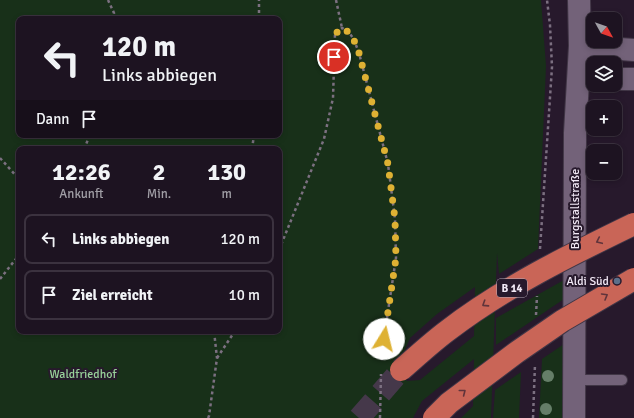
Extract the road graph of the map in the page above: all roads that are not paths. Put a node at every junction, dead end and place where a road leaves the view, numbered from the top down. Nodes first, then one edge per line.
1 (579, 0) edge
2 (580, 46) junction
3 (634, 50) edge
4 (622, 79) edge
5 (634, 79) edge
6 (586, 81) edge
7 (634, 224) edge
8 (634, 279) edge
9 (388, 370) tunnel mouth
10 (574, 380) junction
11 (622, 380) dead end
12 (434, 418) edge
13 (574, 418) edge

1 - 2 main road, Burgstallstraße
2 - 3 main road
2 - 6 main road, Burgstallstraße
4 - 5 main road
6 - 10 main road, Burgstallstraße
7 -> 9 highway, B 14, bridge
12 -> 8 highway, bridge
10 - 11 lane
10 - 13 main road, Burgstallstraße

